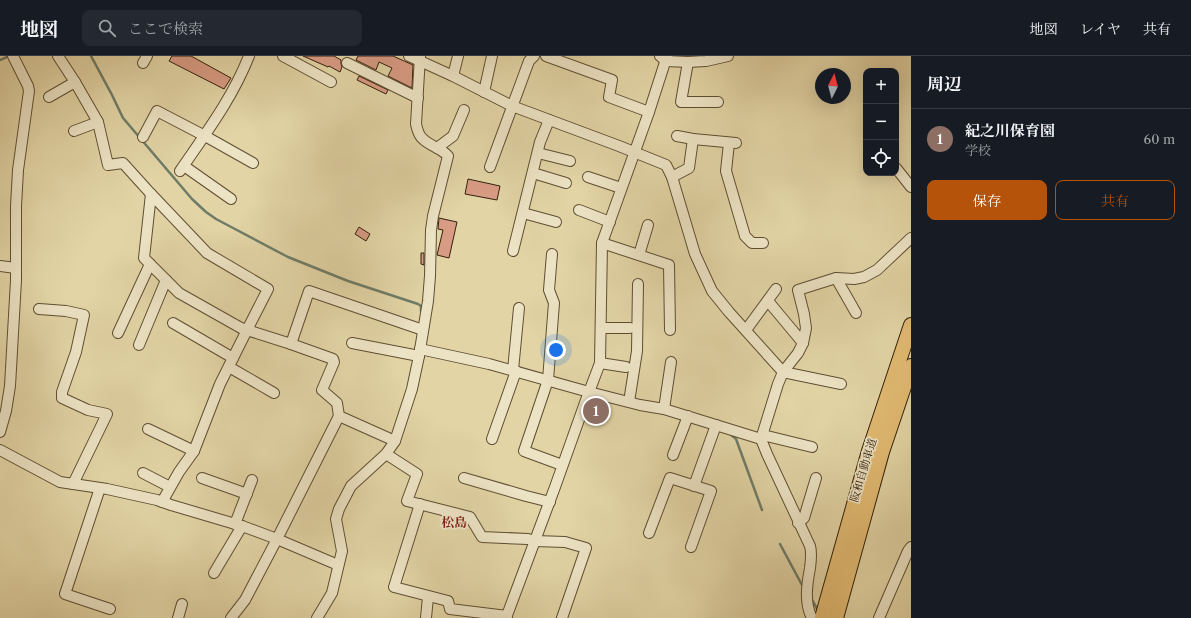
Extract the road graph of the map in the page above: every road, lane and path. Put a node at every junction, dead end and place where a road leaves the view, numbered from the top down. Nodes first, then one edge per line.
1 (13, 56) edge
2 (58, 56) edge
3 (249, 56) edge
4 (283, 56) edge
5 (409, 56) edge
6 (458, 56) edge
7 (492, 56) edge
8 (534, 56) edge
9 (546, 56) edge
10 (728, 56) edge
11 (420, 58) edge
12 (664, 58) edge
13 (688, 62) junction
14 (347, 63) dead end
15 (453, 76) junction
16 (75, 82) junction
17 (331, 82) dead end
18 (484, 92) junction
19 (49, 97) dead end
20 (418, 98) junction
21 (718, 102) dead end
22 (512, 106) junction
23 (464, 110) dead end
24 (649, 112) junction
25 (549, 120) junction
26 (98, 122) junction
27 (74, 131) dead end
28 (205, 136) junction
29 (677, 136) dead end
30 (144, 137) dead end
31 (693, 138) junction
32 (437, 148) junction
33 (634, 152) junction
34 (538, 153) junction
35 (570, 161) dead end
36 (253, 163) dead end
37 (490, 166) dead end
38 (899, 172) edge
39 (532, 173) junction
40 (588, 177) dead end
41 (672, 177) junction
42 (566, 183) dead end
43 (911, 187) edge
44 (621, 188) junction
45 (151, 194) junction
46 (231, 199) dead end
47 (579, 210) dead end
48 (523, 213) junction
49 (556, 222) dead end
50 (610, 222) junction
51 (648, 225) dead end
52 (911, 238) edge
53 (602, 243) junction
54 (763, 243) dead end
55 (513, 251) dead end
56 (552, 254) dead end
57 (639, 255) junction
58 (150, 264) junction
59 (0, 266) edge
60 (16, 268) junction
61 (836, 278) junction
62 (166, 280) junction
63 (638, 284) dead end
64 (776, 289) dead end
65 (768, 301) junction
66 (519, 308) dead end
67 (38, 309) dead end
68 (856, 313) dead end
69 (173, 323) dead end
70 (911, 325) edge
71 (601, 328) junction
72 (630, 328) dead end
73 (420, 329) junction
74 (248, 330) junction
75 (670, 330) dead end
76 (746, 330) junction
77 (118, 333) dead end
78 (352, 342) dead end
79 (803, 343) junction
80 (291, 344) junction
81 (139, 345) dead end
82 (419, 352) junction
83 (231, 362) junction
84 (671, 362) dead end
85 (600, 363) junction
86 (911, 366) edge
87 (626, 367) dead end
88 (783, 372) junction
89 (514, 373) junction
90 (547, 383) junction
91 (841, 384) dead end
92 (589, 392) junction
93 (274, 393) dead end
94 (629, 402) junction
95 (664, 409) junction
96 (338, 416) junction
97 (687, 418) junction
98 (715, 427) junction
99 (148, 429) dead end
100 (0, 432) edge
101 (762, 437) junction
102 (492, 439) dead end
103 (395, 441) junction
104 (812, 448) dead end
105 (0, 450) edge
106 (194, 451) junction
107 (875, 452) junction
108 (386, 454) junction
109 (673, 455) dead end
110 (562, 465) junction
111 (143, 473) dead end
112 (202, 478) dead end
113 (464, 478) dead end
114 (816, 478) dead end
115 (252, 480) dead end
116 (73, 484) junction
117 (694, 486) junction
118 (170, 487) junction
119 (100, 488) junction
120 (246, 494) junction
121 (162, 502) junction
122 (550, 502) junction
123 (420, 504) junction
124 (798, 522) junction
125 (238, 525) junction
126 (650, 533) dead end
127 (277, 540) junction
128 (535, 541) junction
129 (691, 547) dead end
130 (911, 547) edge
131 (338, 565) junction
132 (214, 573) dead end
133 (428, 597) junction
134 (182, 604) dead end
135 (110, 609) dead end
136 (507, 617) edge
137 (178, 618) edge
138 (231, 618) edge
139 (317, 618) edge
140 (426, 618) edge
141 (562, 618) edge
142 (812, 618) edge
143 (822, 618) edge
144 (836, 618) edge
145 (879, 618) edge

1 - 60 street
2 - 16 street
3 - 28 street
4 - 17 street
5 - 11 street
6 - 15 street
7 - 18 street
8 - 22 street
9 - 24 street
10 - 13 street
11 - 15 street
11 - 20 street
12 - 13 street
12 - 24 street
13 - 21 street
14 - 20 street
15 - 18 street
16 - 19 street
16 - 26 street
18 - 22 street
20 - 32 street
22 - 25 street
22 - 37 street
23 - 32 street
24 - 33 street
25 - 33 street
25 - 34 street
26 - 27 street
26 - 45 street
28 - 30 street
28 - 36 street
28 - 46 street
29 - 31 street
31 - 41 street
31 - 54 street
32 - 73 street
33 - 41 street
33 - 44 street
34 - 35 street
34 - 39 street
38 - 43 street
39 - 42 street
39 - 48 street
40 - 44 street
41 - 76 street
44 - 50 street
45 - 58 street
45 - 74 street
47 - 50 street
48 - 49 street
48 - 55 street
50 - 53 street
51 - 57 street
52 - 61 street
53 - 57 street
53 - 71 street
56 - 90 street
57 - 75 street
58 - 62 street
58 - 77 street
59 - 60 street
60 - 100 street
61 - 68 street
61 - 79 street
62 - 74 street
62 - 81 street
63 - 94 street
64 - 65 street
65 - 76 street
65 - 79 street
66 - 89 street
67 - 116 street
69 - 83 street
70 - 107 highway, 阪和自動車道
71 - 72 street
71 - 85 street
73 - 80 street
73 - 82 street
74 - 80 street
74 - 83 street
76 - 88 street
78 - 82 street
79 - 88 street
80 - 96 street
82 - 89 street
82 - 103 street
83 - 93 street
83 - 106 street
84 - 95 street
85 - 87 street
85 - 92 street
86 - 107 highway, 阪和自動車道
88 - 91 street
88 - 101 street
89 - 90 street
89 - 102 street
90 - 92 street
90 - 110 street
92 - 94 street
92 - 110 street
94 - 95 street
95 - 97 street
96 - 103 street
96 - 127 street
97 - 98 street
97 - 109 street
98 - 101 street
98 - 117 street
99 - 106 street
101 - 104 street
101 - 124 street
103 - 108 street
105 - 116 street
106 - 118 street
107 - 143 highway, 阪和自動車道
107 - 144 highway, 阪和自動車道
108 - 123 street
108 - 131 street
110 - 122 street
111 - 118 street
112 - 120 street
113 - 122 street
114 - 124 street
115 - 120 street
116 - 119 street
117 - 126 street
117 - 129 street
118 - 121 street
119 - 121 street
119 - 135 street
120 - 125 street
121 - 125 street
122 - 128 street
123 - 128 street
123 - 133 street
124 - 142 street
125 - 127 street
125 - 132 street
127 - 131 street
127 - 138 street
128 - 136 street
128 - 141 street
130 - 145 street
131 - 139 street
133 - 136 street
133 - 140 street
134 - 137 street

